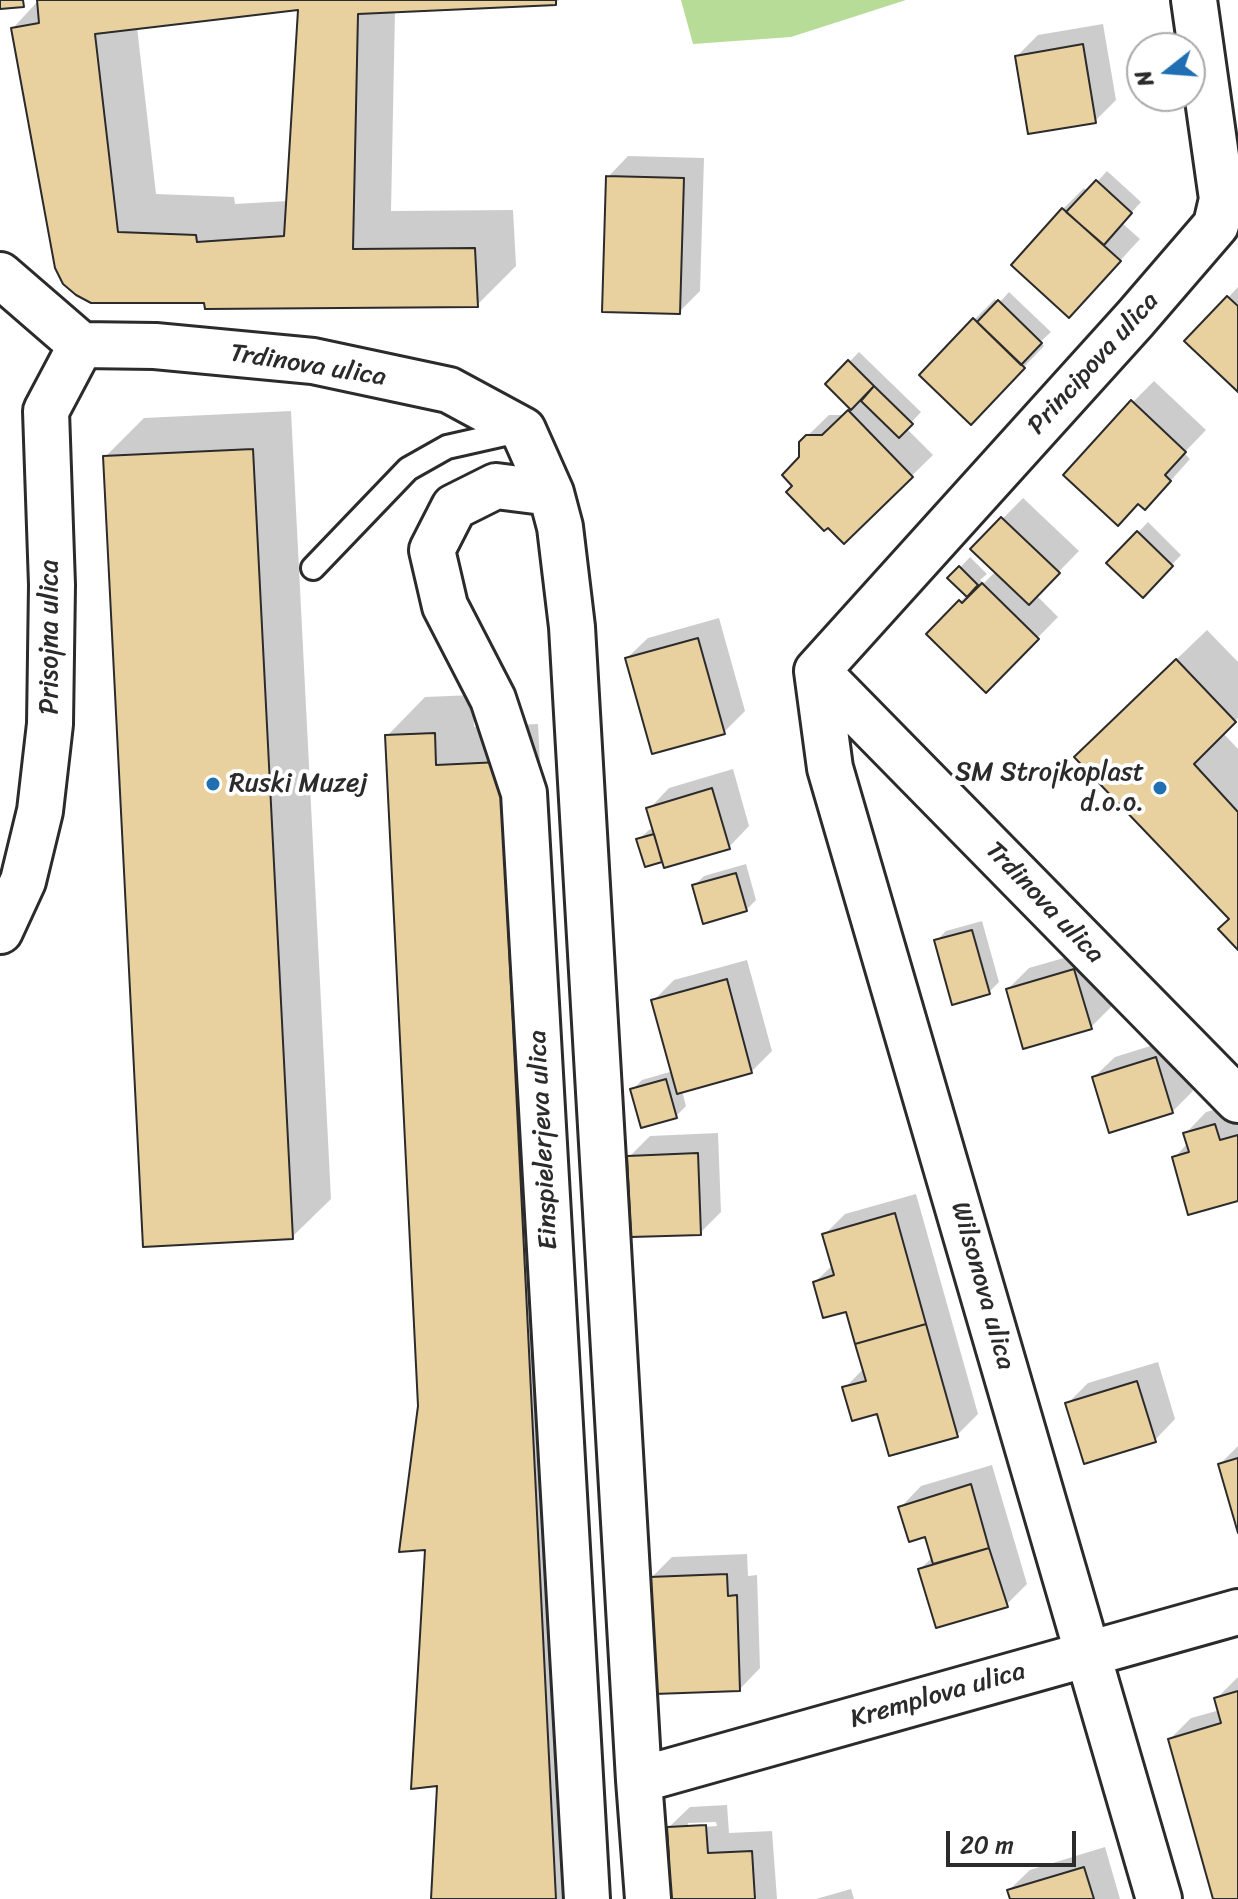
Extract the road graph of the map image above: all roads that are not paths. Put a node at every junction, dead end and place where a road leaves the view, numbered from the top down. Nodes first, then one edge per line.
1 (1194, 0) edge
2 (0, 275) edge
3 (81, 345) junction
4 (523, 430) junction
5 (551, 493) junction
6 (313, 568) dead end
7 (817, 671) junction
8 (0, 931) edge
9 (1238, 1100) edge
10 (1238, 1612) edge
11 (1088, 1654) junction
12 (639, 1780) junction
13 (587, 1899) edge
14 (648, 1899) edge
15 (1159, 1899) edge

1 - 7 street, Principova ulica
2 - 3 street
3 - 4 street, Trdinova ulica
3 - 8 street, Prisojna ulica
4 - 5 street
4 - 6 lane
5 - 12 street
5 - 13 street, Einspielerjeva ulica
7 - 9 street, Trdinova ulica
7 - 11 street, Wilsonova ulica
10 - 11 street, Kremplova ulica
11 - 12 street, Kremplova ulica
11 - 15 street, Wilsonova ulica
12 - 14 street

